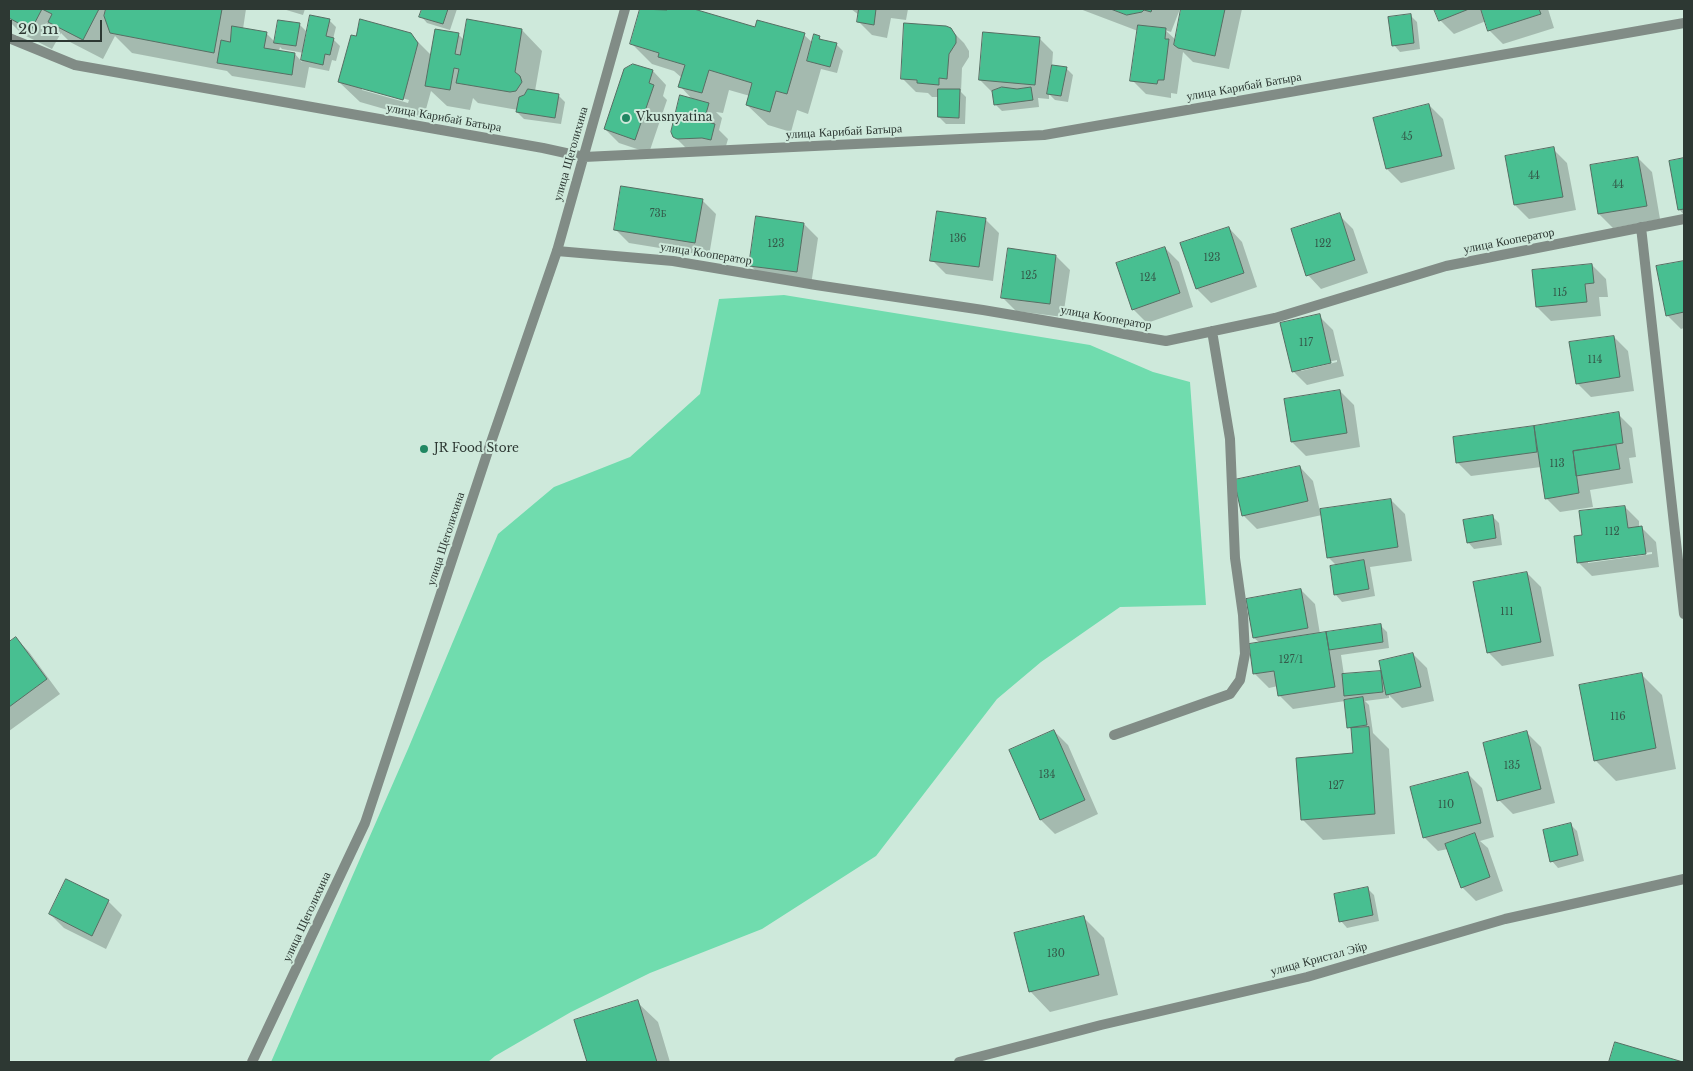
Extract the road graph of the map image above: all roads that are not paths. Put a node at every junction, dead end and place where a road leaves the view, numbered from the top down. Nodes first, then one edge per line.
1 (625, 9) edge
2 (1684, 23) edge
3 (9, 38) edge
4 (584, 157) junction
5 (1684, 220) edge
6 (1641, 227) junction
7 (558, 251) junction
8 (1212, 331) junction
9 (1684, 614) edge
10 (1114, 735) dead end
11 (1684, 879) edge
12 (252, 1062) edge
13 (959, 1062) edge

1 - 4 street, улица Щеголихина
2 - 4 street, улица Карибай Батыра
3 - 4 street, улица Карибай Батыра
4 - 7 street, улица Щеголихина
5 - 6 street, улица Кооператор
6 - 8 street, улица Кооператор
6 - 9 street
7 - 8 street, улица Кооператор
7 - 12 street, улица Щеголихина
8 - 10 street
11 - 13 street, улица Кристал Эйр

